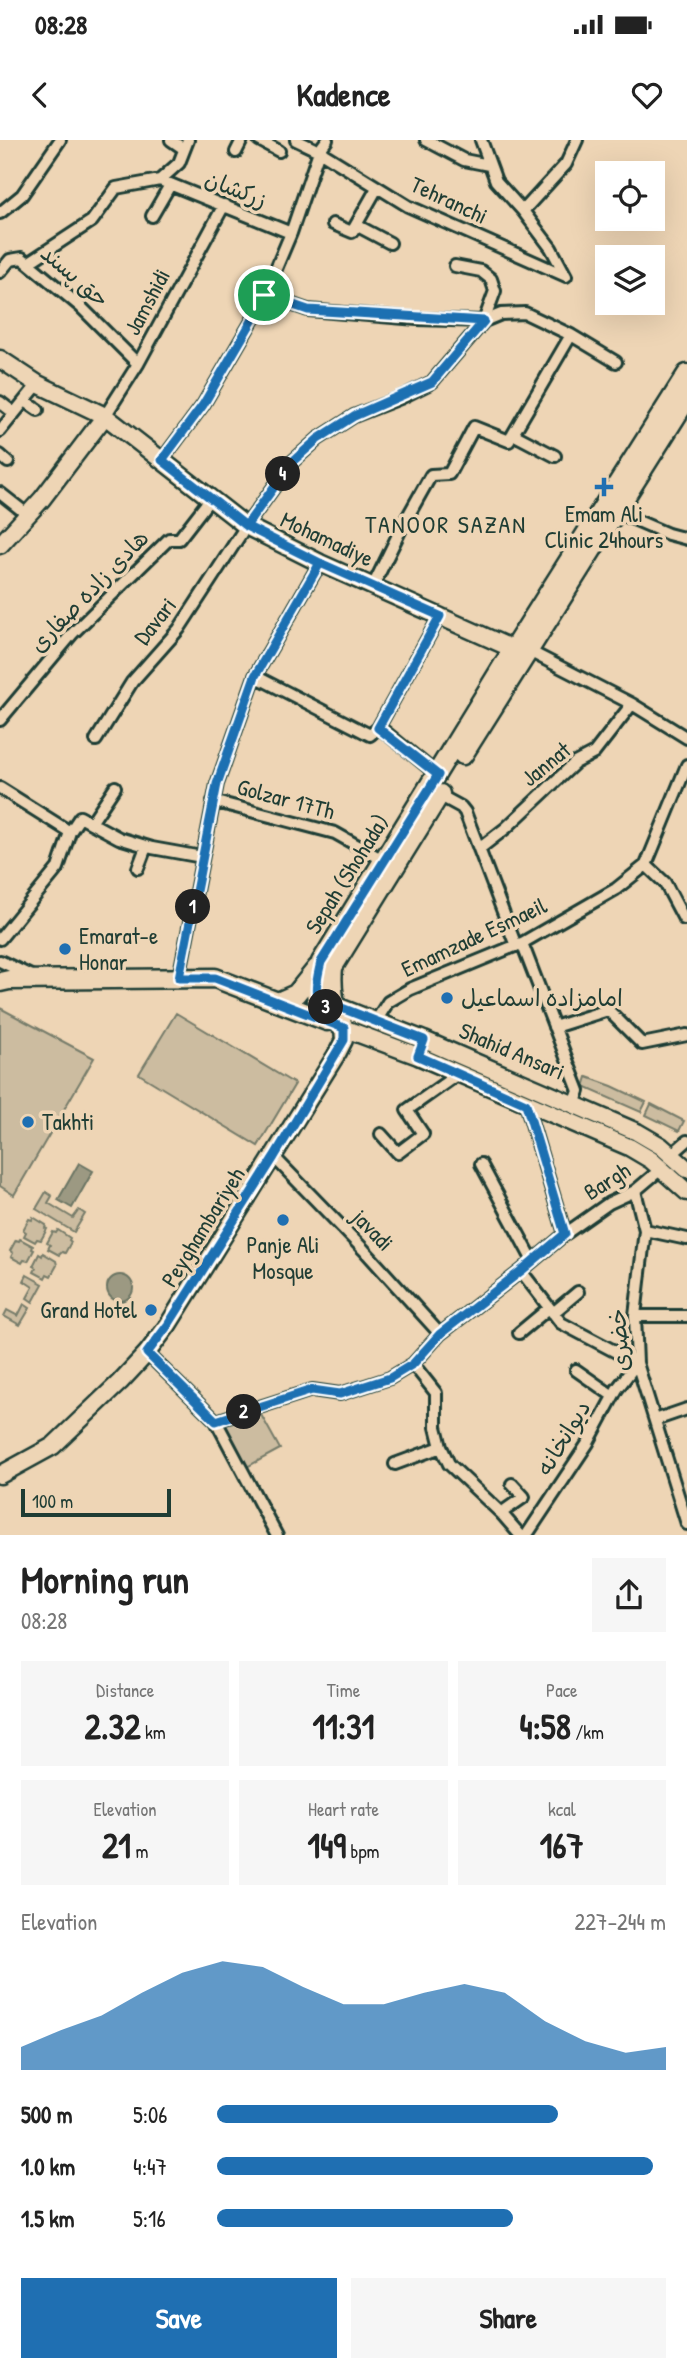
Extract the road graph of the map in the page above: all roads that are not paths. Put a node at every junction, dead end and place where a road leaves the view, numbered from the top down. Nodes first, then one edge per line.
1 (60, 140) edge
2 (171, 140) edge
3 (242, 140) edge
4 (259, 140) edge
5 (296, 140) edge
6 (327, 140) edge
7 (426, 140) edge
8 (481, 140) edge
9 (578, 140) edge
10 (186, 145) edge
11 (279, 151) dead end
12 (319, 151) junction
13 (236, 152) dead end
14 (489, 165) junction
15 (165, 183) junction
16 (377, 188) junction
17 (224, 205) junction
18 (523, 211) junction
19 (0, 213) edge
20 (152, 216) dead end
21 (333, 223) dead end
22 (356, 225) junction
23 (291, 233) junction
24 (390, 243) dead end
25 (0, 251) edge
26 (10, 260) junction
27 (28, 262) junction
28 (455, 266) dead end
29 (0, 272) edge
30 (264, 295) junction
31 (484, 321) junction
32 (571, 335) junction
33 (0, 359) edge
34 (615, 362) dead end
35 (138, 364) junction
36 (687, 374) edge
37 (38, 384) junction
38 (24, 401) junction
39 (0, 402) edge
40 (686, 404) edge
41 (38, 410) dead end
42 (15, 413) junction
43 (105, 416) junction
44 (0, 431) edge
45 (513, 434) junction
46 (555, 456) dead end
47 (162, 460) junction
48 (0, 494) edge
49 (210, 499) junction
50 (617, 512) junction
51 (28, 515) junction
52 (246, 526) junction
53 (687, 539) edge
54 (1, 543) edge
55 (320, 563) junction
56 (373, 586) junction
57 (440, 616) junction
58 (521, 650) junction
59 (255, 676) junction
60 (632, 704) junction
61 (0, 720) edge
62 (378, 728) junction
63 (687, 738) edge
64 (96, 740) dead end
65 (687, 765) edge
66 (438, 775) junction
67 (0, 788) edge
68 (115, 788) dead end
69 (439, 795) junction
70 (213, 801) junction
71 (91, 823) junction
72 (70, 832) junction
73 (146, 846) junction
74 (479, 849) junction
75 (202, 857) junction
76 (383, 860) junction
77 (646, 865) junction
78 (138, 868) dead end
79 (687, 918) edge
80 (0, 939) edge
81 (519, 945) junction
82 (0, 961) edge
83 (321, 962) junction
84 (179, 978) junction
85 (38, 979) junction
86 (0, 982) edge
87 (280, 1001) junction
88 (320, 1008) junction
89 (376, 1021) junction
90 (554, 1027) junction
91 (344, 1028) junction
92 (687, 1035) edge
93 (424, 1040) junction
94 (418, 1056) junction
95 (458, 1074) junction
96 (526, 1104) junction
97 (574, 1105) junction
98 (381, 1134) dead end
99 (687, 1141) edge
100 (671, 1155) junction
101 (274, 1157) junction
102 (481, 1164) dead end
103 (661, 1169) junction
104 (687, 1169) edge
105 (635, 1191) junction
106 (687, 1192) edge
107 (645, 1230) junction
108 (565, 1234) junction
109 (687, 1239) edge
110 (534, 1261) junction
111 (521, 1271) junction
112 (578, 1292) dead end
113 (551, 1310) junction
114 (687, 1315) edge
115 (635, 1316) junction
116 (519, 1333) dead end
117 (440, 1334) junction
118 (147, 1353) junction
119 (637, 1363) junction
120 (413, 1364) junction
121 (576, 1370) dead end
122 (613, 1396) junction
123 (687, 1409) edge
124 (655, 1420) junction
125 (216, 1421) junction
126 (441, 1447) junction
127 (395, 1464) dead end
128 (0, 1475) edge
129 (512, 1484) dead end
130 (501, 1513) junction
131 (687, 1524) edge
132 (277, 1535) edge
133 (521, 1535) edge
134 (526, 1535) edge

1 - 19 street
2 - 10 street
3 - 13 street
4 - 11 street
5 - 12 street, Tehranchi
6 - 12 street
7 - 14 street
8 - 14 street
9 - 18 street
10 - 15 street
12 - 16 street, Tehranchi
12 - 23 street
14 - 18 street
15 - 17 street, زرکشان
15 - 20 street
15 - 27 street
16 - 18 street, Tehranchi
16 - 22 street
17 - 23 street, زرکشان
17 - 35 street, Jamshidi
21 - 22 street
22 - 24 street
23 - 30 street
25 - 26 street
26 - 27 street, حق پسند
26 - 29 street
27 - 35 street, حق پسند
28 - 31 street
30 - 31 street
30 - 47 street
31 - 32 street
31 - 52 street, Davari
32 - 34 street
32 - 45 street
33 - 37 main road, Mohamadiye
35 - 43 street, Jamshidi
36 - 58 main road, Sepah (Shohada)
37 - 38 street
37 - 43 main road, Mohamadiye
38 - 41 street
38 - 42 street
39 - 42 street
40 - 50 main road, Sepah (Shohada)
42 - 44 street
43 - 47 main road, Mohamadiye
43 - 51 main road
45 - 46 street
45 - 56 street
47 - 49 main road, Mohamadiye
48 - 51 street
49 - 52 main road, Mohamadiye
49 - 61 street, هادی زاده صفاری
50 - 53 street
50 - 58 main road, Sepah (Shohada)
51 - 54 main road
52 - 55 main road, Mohamadiye
52 - 64 street, Davari
55 - 56 main road, Mohamadiye
55 - 59 street
56 - 57 main road, Mohamadiye
57 - 58 main road, Mohamadiye
57 - 62 street
58 - 60 street
58 - 66 main road, Sepah (Shohada)
58 - 69 main road, Sepah (Shohada)
59 - 62 street
59 - 70 street
60 - 63 street
60 - 74 street, Jannat
62 - 66 street
65 - 77 street, Emamzade Esmaeil
66 - 76 main road, Sepah (Shohada)
67 - 72 street
68 - 71 street
69 - 74 street
69 - 88 main road, Sepah (Shohada)
70 - 75 street
70 - 76 street, Golzar 17Th
71 - 72 street
71 - 73 street
72 - 80 street
73 - 75 street
73 - 78 street
74 - 81 street
75 - 84 street
76 - 83 main road, Sepah (Shohada)
77 - 79 street
77 - 81 street, Emamzade Esmaeil
81 - 89 street, Emamzade Esmaeil
81 - 90 street
82 - 85 street
83 - 87 main road
83 - 88 main road, Sepah (Shohada)
84 - 85 main road
84 - 87 main road
85 - 86 main road
87 - 88 main road
88 - 89 main road, Shahid Ansari
88 - 91 main road
89 - 93 main road, Shahid Ansari
90 - 92 street
90 - 97 street
91 - 94 main road, Shahid Ansari
91 - 101 main road, Peyghambariyeh
93 - 94 main road
93 - 97 main road, Shahid Ansari
94 - 95 main road, Shahid Ansari
95 - 96 main road, Shahid Ansari
95 - 98 street
96 - 103 main road, Shahid Ansari
96 - 108 street
97 - 100 main road, Shahid Ansari
99 - 100 street
100 - 104 main road, Shahid Ansari
101 - 117 street, javadi
101 - 118 main road, Peyghambariyeh
102 - 110 street
103 - 105 street, Bargh
103 - 106 main road, Shahid Ansari
105 - 107 street, خضری
105 - 108 street, Bargh
107 - 109 street
107 - 115 street, خضری
108 - 110 street, Bargh
110 - 111 street, Bargh
111 - 113 street
111 - 117 street, Bargh
112 - 113 street
113 - 116 street
113 - 119 street
114 - 115 street
115 - 119 street, خضری
117 - 120 street, Bargh
118 - 125 street
118 - 128 main road, Peyghambariyeh
119 - 122 street, دیوانخانه
119 - 124 street, خضری
120 - 125 street, Bargh
120 - 126 street
121 - 122 street
122 - 134 street, دیوانخانه
123 - 124 street
124 - 131 street, خضری
125 - 132 street
126 - 127 street
126 - 130 street
129 - 130 street
130 - 133 street

